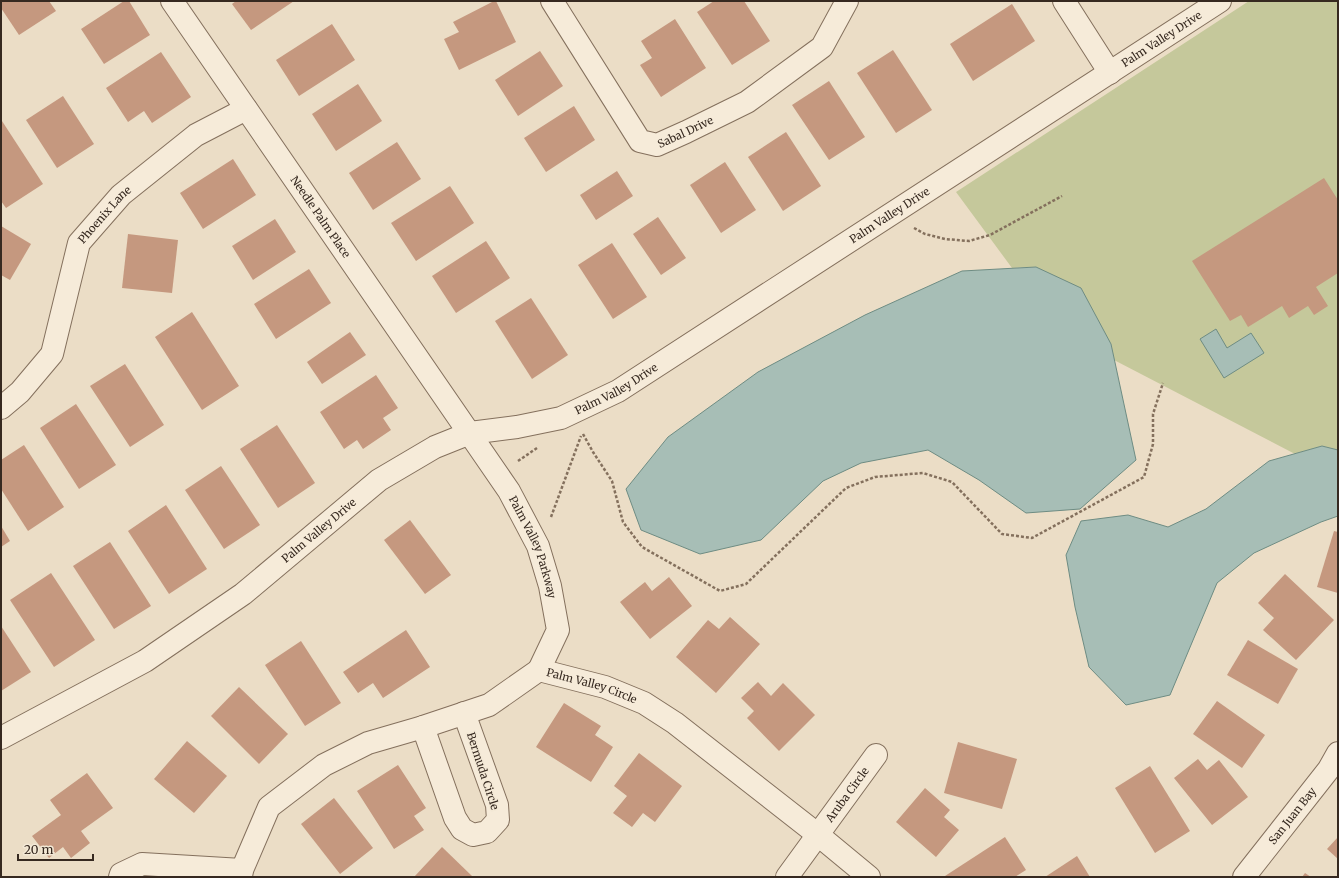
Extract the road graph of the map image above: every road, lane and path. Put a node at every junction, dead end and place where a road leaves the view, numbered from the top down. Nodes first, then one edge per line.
1 (172, 1) edge
2 (552, 1) edge
3 (847, 1) edge
4 (1064, 1) edge
5 (1220, 1) edge
6 (1110, 73) junction
7 (246, 108) junction
8 (1062, 196) dead end
9 (912, 227) dead end
10 (1163, 383) dead end
11 (1, 408) edge
12 (582, 432) junction
13 (470, 433) junction
14 (576, 434) dead end
15 (538, 448) dead end
16 (495, 470) junction
17 (538, 546) junction
18 (539, 670) junction
19 (464, 713) junction
20 (423, 727) junction
21 (1, 738) edge
22 (1338, 753) edge
23 (876, 755) dead end
24 (818, 834) junction
25 (242, 873) edge
26 (120, 877) edge
27 (787, 877) edge
28 (869, 877) edge
29 (1244, 877) edge

1 - 7 street, Needle Palm Place
2 - 3 street, Sabal Drive
4 - 6 street
5 - 6 street, Palm Valley Drive
6 - 13 street, Palm Valley Drive
7 - 11 street, Phoenix Lane
7 - 13 street, Needle Palm Place
8 - 9 path
10 - 12 path
12 - 14 path
12 - 17 path
13 - 16 street, Palm Valley Parkway
13 - 21 street, Palm Valley Drive
15 - 16 path
16 - 17 street, Palm Valley Parkway
17 - 18 street, Palm Valley Parkway
18 - 19 street, Palm Valley Circle
18 - 24 street, Palm Valley Circle
19 - 20 street, Palm Valley Circle
19 - 20 street, Bermuda Circle
20 - 25 street, Palm Valley Circle
22 - 29 street, San Juan Bay
23 - 24 street, Aruba Circle
24 - 27 street, Aruba Circle
24 - 28 street, Palm Valley Circle
25 - 26 street

